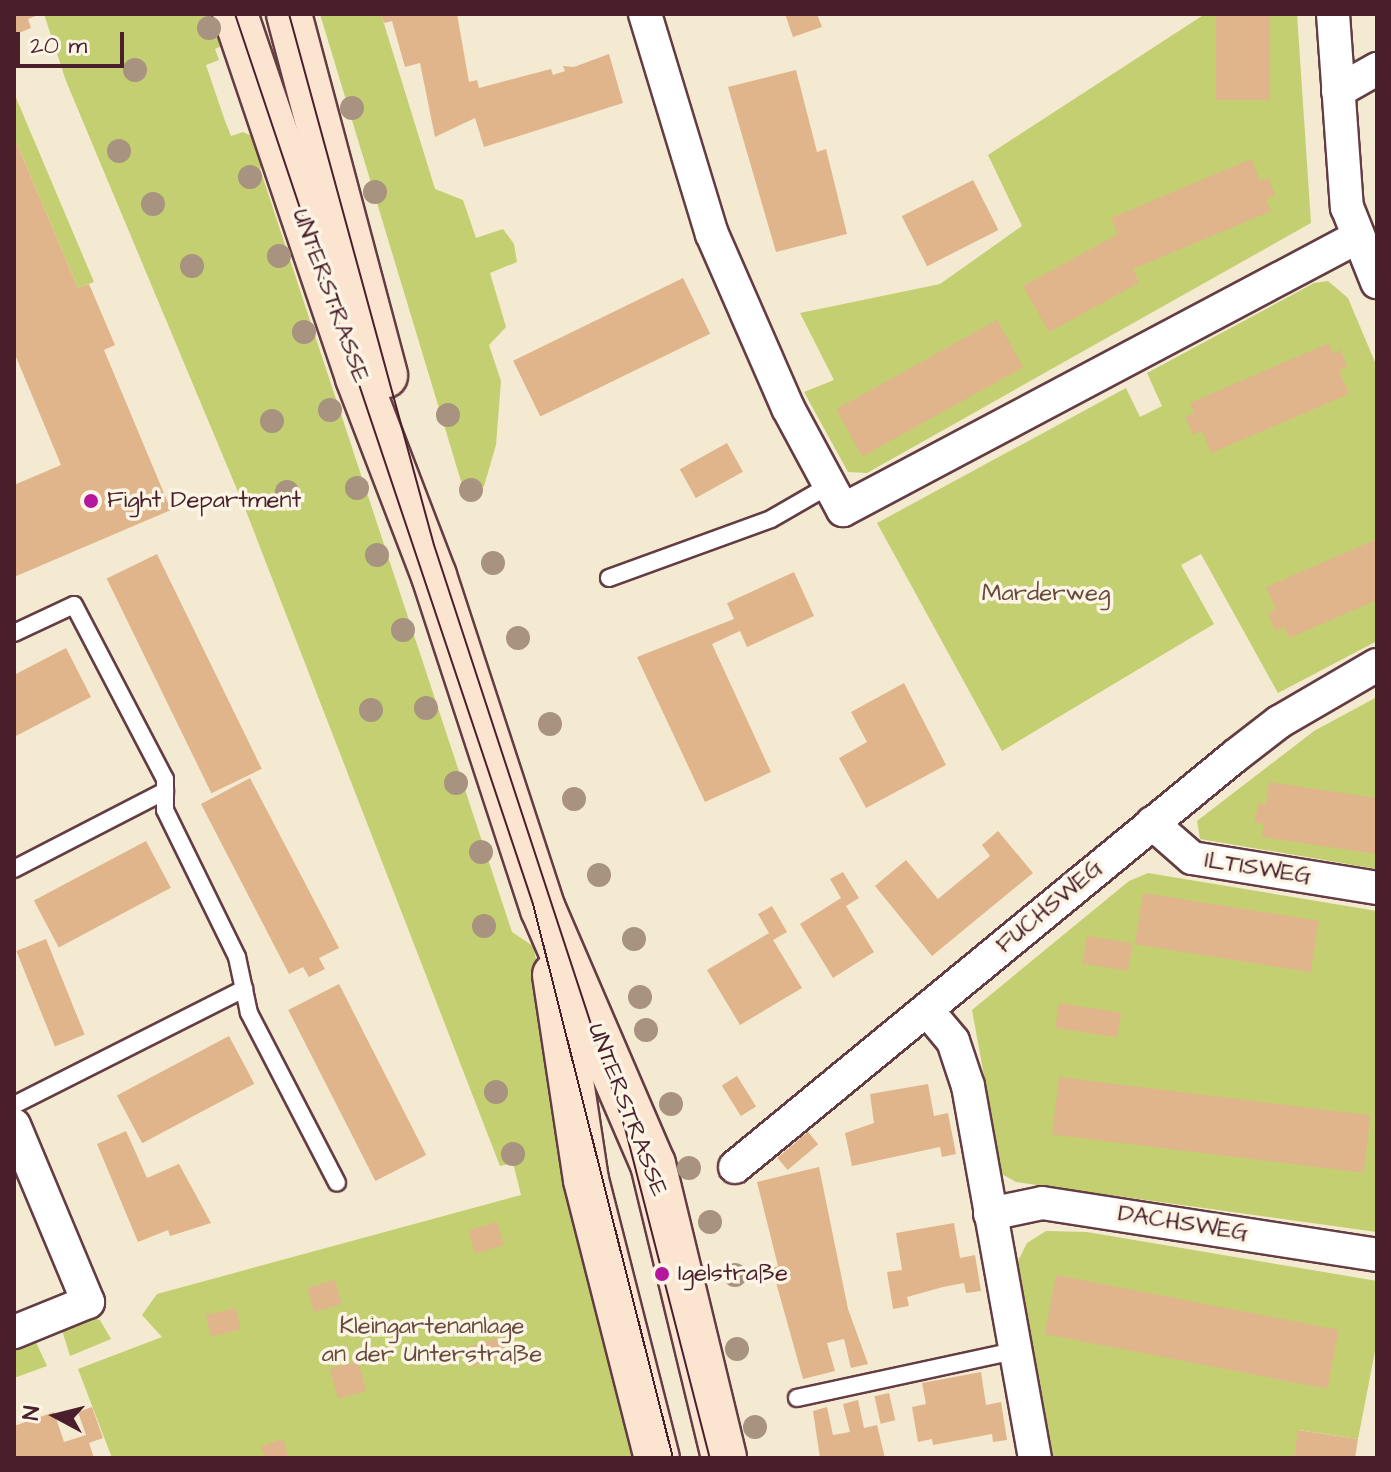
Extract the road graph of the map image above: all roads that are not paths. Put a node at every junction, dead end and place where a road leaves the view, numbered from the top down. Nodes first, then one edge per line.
1 (235, 14) edge
2 (289, 14) edge
3 (645, 14) edge
4 (1333, 14) edge
5 (1377, 69) edge
6 (1338, 91) junction
7 (1358, 237) junction
8 (1377, 282) edge
9 (830, 485) junction
10 (434, 576) junction
11 (609, 578) dead end
12 (14, 633) edge
13 (1377, 665) edge
14 (165, 791) junction
15 (1152, 823) junction
16 (14, 869) edge
17 (1377, 888) edge
18 (543, 909) junction
19 (244, 989) junction
20 (927, 1010) junction
21 (14, 1105) edge
22 (14, 1125) edge
23 (735, 1167) dead end
24 (337, 1183) dead end
25 (990, 1214) junction
26 (1377, 1255) edge
27 (14, 1332) edge
28 (1015, 1351) junction
29 (797, 1398) dead end
30 (657, 1458) edge
31 (724, 1458) edge
32 (1035, 1458) edge

1 - 10 main road, UNTERSTRASSE
2 - 10 main road, UNTERSTRASSE
3 - 9 street
4 - 6 street
5 - 6 street
6 - 7 street
7 - 8 street
7 - 9 street
9 - 11 lane
10 - 18 main road, UNTERSTRASSE
12 - 14 lane
13 - 15 street, FUCHSWEG
14 - 16 lane
14 - 19 lane
15 - 17 street, ILTISWEG
15 - 20 street, FUCHSWEG
18 - 30 main road, UNTERSTRASSE
18 - 31 main road, UNTERSTRASSE
19 - 21 lane
19 - 24 lane
20 - 23 street, FUCHSWEG
20 - 25 street
22 - 27 street
25 - 26 street, DACHSWEG
25 - 28 street
28 - 29 lane
28 - 32 street

